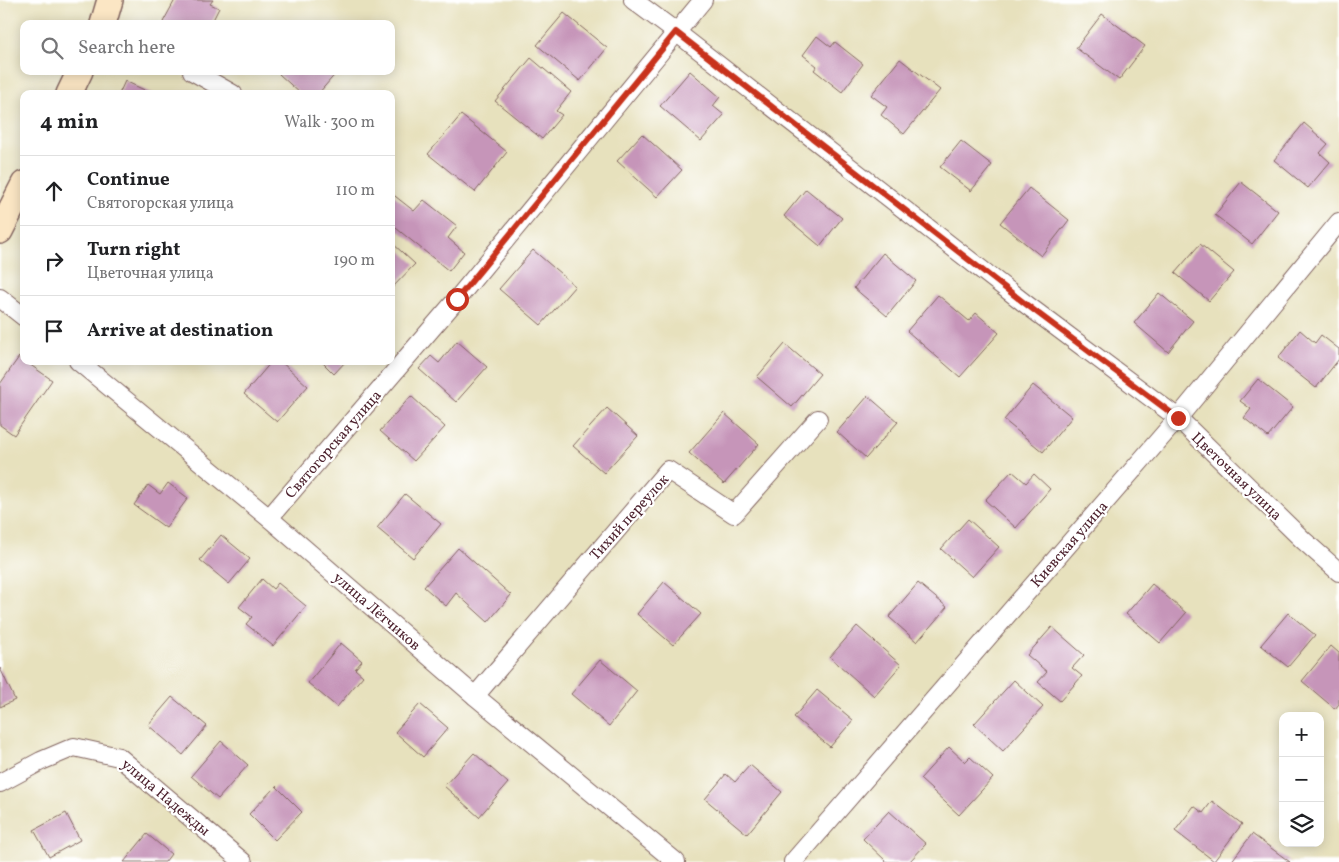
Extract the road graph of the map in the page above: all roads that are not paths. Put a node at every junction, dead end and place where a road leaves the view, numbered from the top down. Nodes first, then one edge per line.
1 (110, 0) edge
2 (633, 0) edge
3 (704, 0) edge
4 (104, 20) edge
5 (676, 32) junction
6 (78, 75) edge
7 (199, 75) edge
8 (71, 90) edge
9 (227, 90) edge
10 (20, 192) edge
11 (1339, 222) edge
12 (0, 231) edge
13 (0, 298) edge
14 (20, 314) edge
15 (83, 365) edge
16 (1178, 418) junction
17 (818, 419) dead end
18 (269, 518) junction
19 (1339, 572) edge
20 (475, 696) junction
21 (0, 783) edge
22 (243, 862) edge
23 (676, 862) edge
24 (793, 862) edge

1 - 4 street
2 - 5 street, Цветочная улица
3 - 5 street, Святогорская улица
5 - 16 street, Цветочная улица
5 - 18 street, Святогорская улица
6 - 8 street
7 - 9 street
10 - 12 street
11 - 16 street, Киевская улица
13 - 14 street
15 - 18 street, улица Лётчиков
16 - 19 street, Цветочная улица
16 - 24 street, Киевская улица
17 - 20 street, Тихий переулок
18 - 20 street, улица Лётчиков
20 - 23 street, улица Лётчиков
21 - 22 street, улица Надежды

